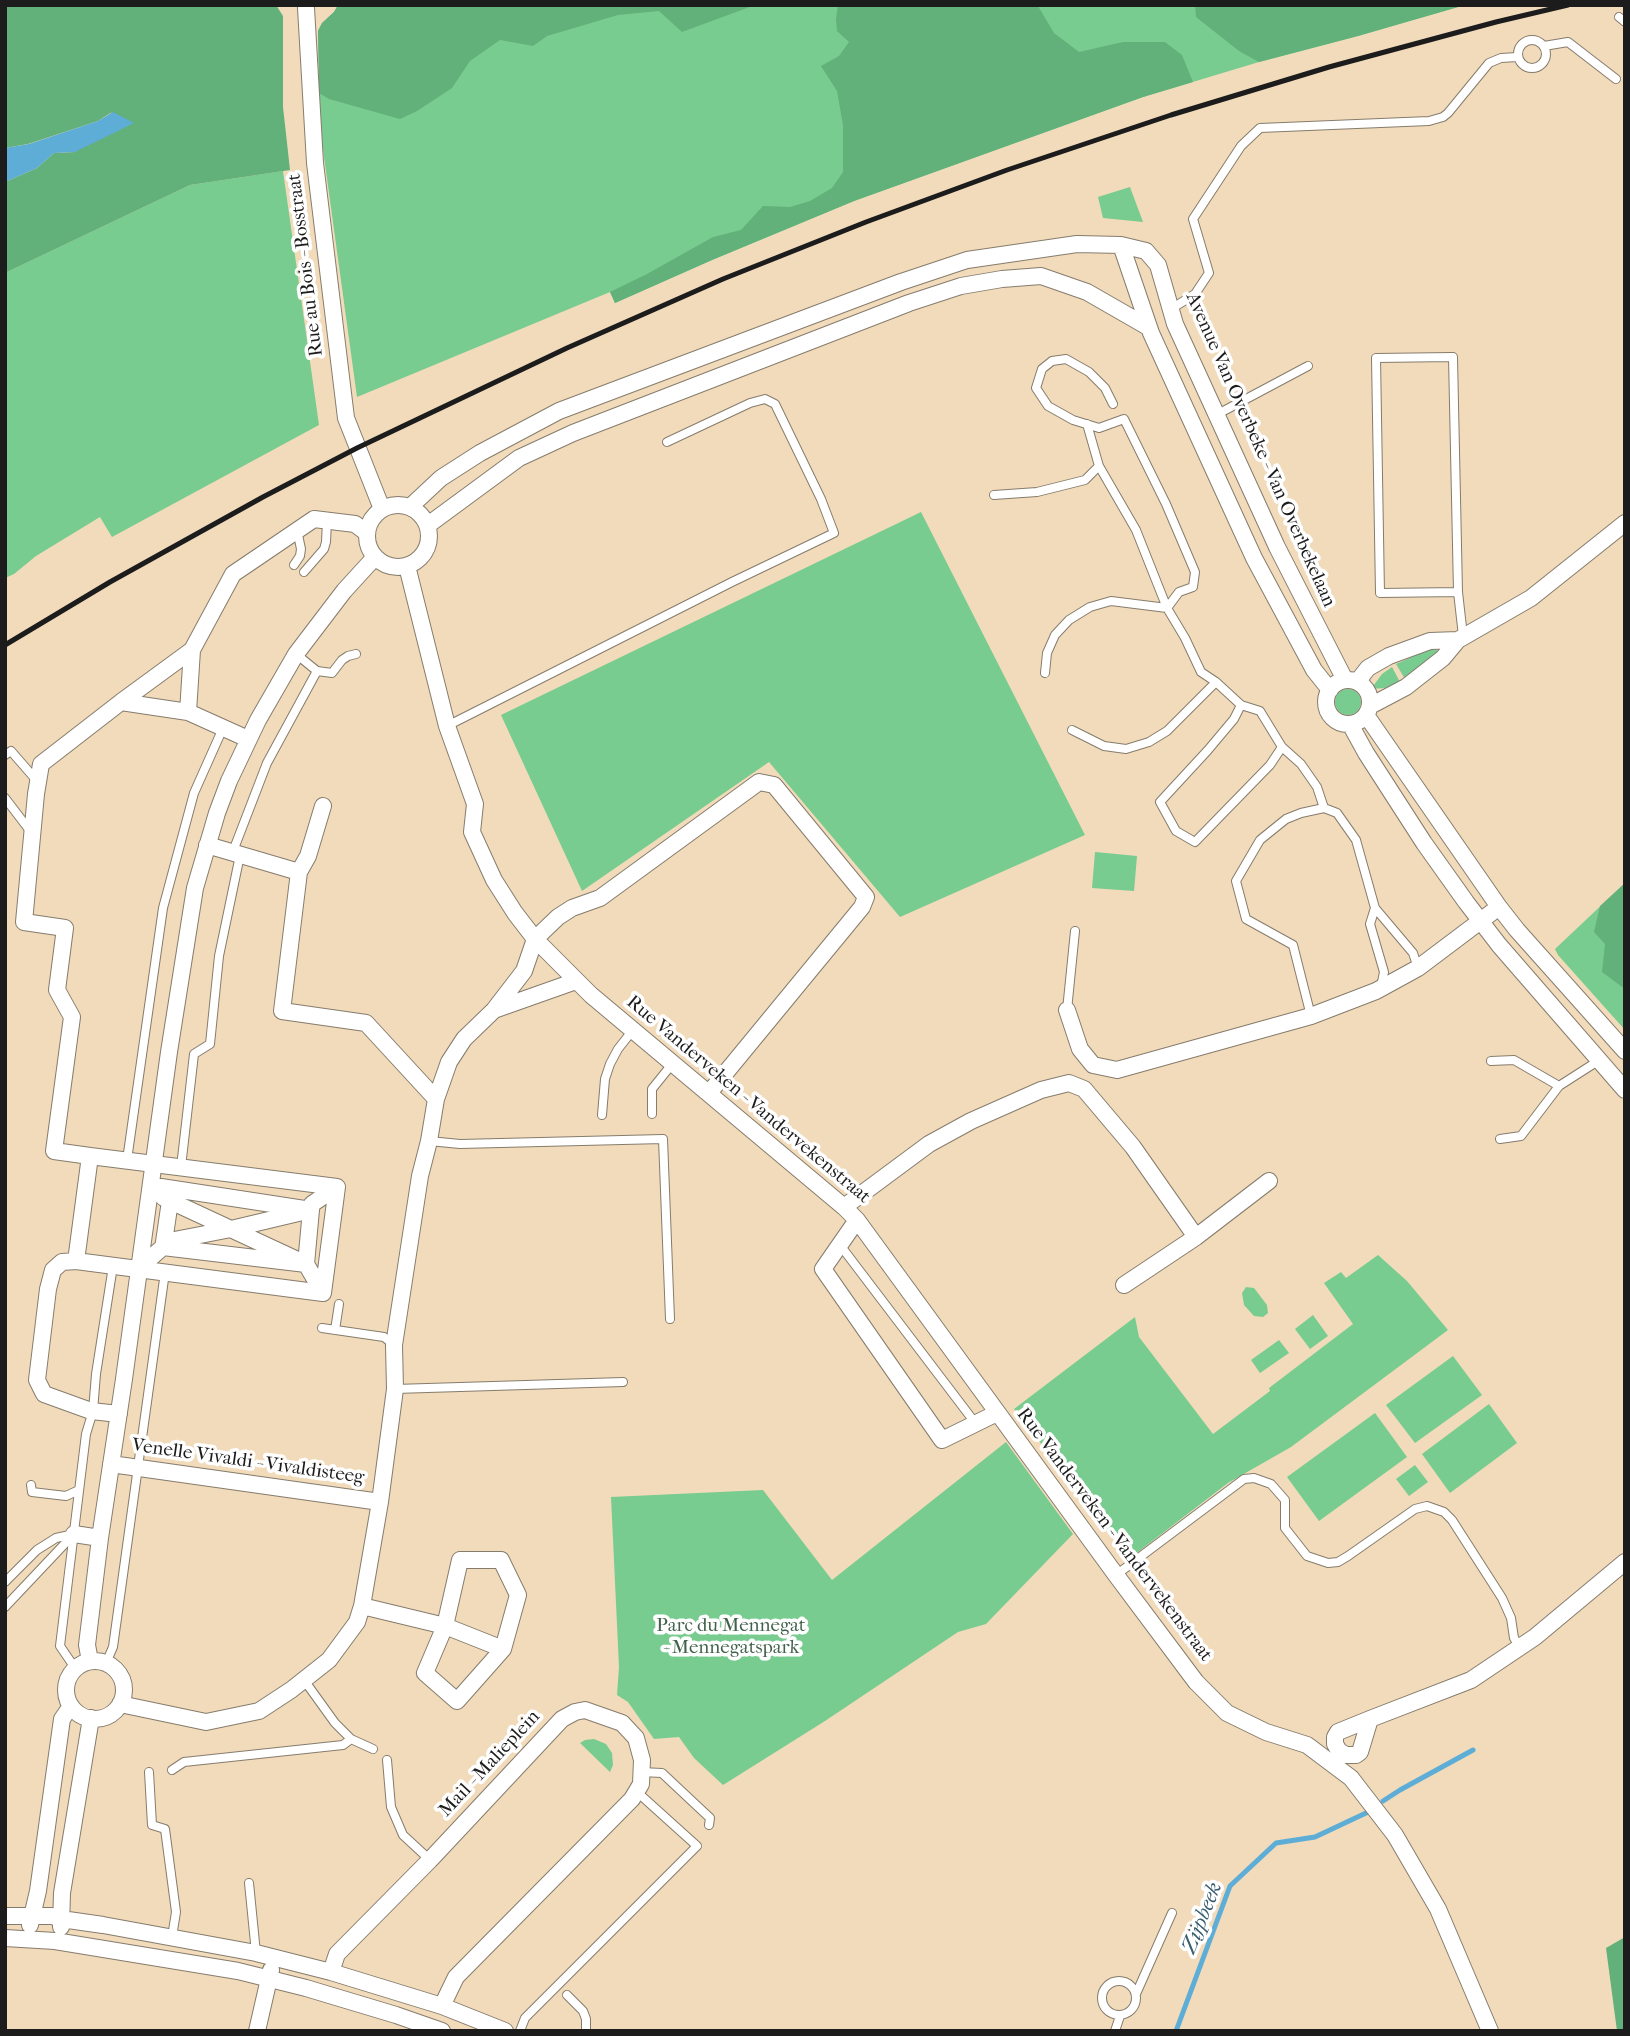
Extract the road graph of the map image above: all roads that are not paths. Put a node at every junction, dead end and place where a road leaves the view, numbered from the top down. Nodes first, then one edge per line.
1 (306, 6) edge
2 (1544, 46) junction
3 (1517, 57) junction
4 (1616, 79) dead end
5 (1121, 245) junction
6 (1171, 309) junction
7 (1148, 327) junction
8 (1308, 366) dead end
9 (1113, 404) dead end
10 (1216, 415) junction
11 (1087, 424) junction
12 (1192, 426) junction
13 (667, 442) dead end
14 (1098, 466) junction
15 (994, 495) dead end
16 (410, 507) junction
17 (382, 509) junction
18 (327, 521) junction
19 (1625, 523) edge
20 (428, 525) junction
21 (297, 530) junction
22 (367, 533) junction
23 (375, 557) junction
24 (294, 565) dead end
25 (407, 566) junction
26 (303, 572) dead end
27 (1458, 592) junction
28 (1167, 608) junction
29 (1461, 639) junction
30 (192, 650) junction
31 (296, 654) junction
32 (356, 654) dead end
33 (317, 671) junction
34 (1045, 673) dead end
35 (1351, 681) junction
36 (1216, 682) junction
37 (1330, 690) junction
38 (121, 702) junction
39 (1241, 705) junction
40 (1368, 710) junction
41 (188, 712) junction
42 (1350, 724) junction
43 (447, 726) junction
44 (223, 728) junction
45 (1072, 730) dead end
46 (248, 739) junction
47 (1282, 747) junction
48 (5, 755) edge
49 (38, 782) junction
50 (5, 798) edge
51 (323, 806) dead end
52 (1324, 808) junction
53 (32, 833) junction
54 (206, 845) junction
55 (237, 854) junction
56 (299, 872) junction
57 (1499, 907) junction
58 (1375, 908) junction
59 (1480, 921) junction
60 (1075, 931) dead end
61 (535, 939) junction
62 (1418, 968) junction
63 (576, 981) junction
64 (1376, 991) junction
65 (494, 1010) junction
66 (1067, 1010) joint
67 (1311, 1016) junction
68 (634, 1030) junction
69 (1625, 1051) edge
70 (1491, 1061) dead end
71 (1598, 1061) junction
72 (673, 1063) junction
73 (1559, 1086) junction
74 (1625, 1090) edge
75 (709, 1093) junction
76 (436, 1099) junction
77 (652, 1114) dead end
78 (603, 1115) dead end
79 (1500, 1139) dead end
80 (429, 1140) junction
81 (90, 1156) junction
82 (127, 1160) junction
83 (153, 1164) junction
84 (181, 1167) junction
85 (1269, 1181) dead end
86 (337, 1187) junction
87 (166, 1192) junction
88 (844, 1207) junction
89 (311, 1210) junction
90 (857, 1220) junction
91 (231, 1229) junction
92 (1196, 1237) junction
93 (163, 1245) junction
94 (839, 1245) junction
95 (76, 1261) junction
96 (306, 1264) junction
97 (113, 1266) junction
98 (138, 1269) junction
99 (165, 1272) junction
100 (1124, 1285) dead end
101 (323, 1293) junction
102 (339, 1304) dead end
103 (670, 1319) dead end
104 (322, 1328) dead end
105 (335, 1330) junction
106 (394, 1346) junction
107 (623, 1382) dead end
108 (396, 1389) junction
109 (93, 1411) junction
110 (997, 1413) junction
111 (119, 1414) junction
112 (976, 1425) junction
113 (111, 1464) junction
114 (138, 1468) junction
115 (31, 1485) dead end
116 (79, 1490) junction
117 (380, 1502) junction
118 (74, 1534) junction
119 (100, 1538) junction
120 (1625, 1562) edge
121 (1116, 1575) junction
122 (5, 1582) edge
123 (362, 1606) junction
124 (5, 1608) edge
125 (445, 1626) junction
126 (1521, 1647) junction
127 (503, 1649) junction
128 (91, 1664) junction
129 (304, 1680) junction
130 (120, 1704) junction
131 (71, 1706) junction
132 (91, 1718) junction
133 (1370, 1719) dead end
134 (351, 1739) junction
135 (373, 1749) dead end
136 (387, 1760) dead end
137 (172, 1770) dead end
138 (149, 1772) dead end
139 (641, 1772) junction
140 (636, 1791) junction
141 (709, 1825) dead end
142 (430, 1860) junction
143 (250, 1884) dead end
144 (1172, 1913) dead end
145 (5, 1916) edge
146 (32, 1917) junction
147 (61, 1919) junction
148 (172, 1937) junction
149 (5, 1938) edge
150 (33, 1939) junction
151 (55, 1941) junction
152 (256, 1953) junction
153 (275, 1958) junction
154 (331, 1972) junction
155 (269, 1979) junction
156 (1136, 1994) junction
157 (567, 1995) dead end
158 (442, 2006) junction
159 (1120, 2016) junction
160 (257, 2031) edge
161 (442, 2031) edge
162 (505, 2031) edge
163 (520, 2031) edge
164 (586, 2031) edge
165 (1115, 2031) edge
166 (1490, 2031) edge

1 - 17 street, Rue au Bois - Bosstraat
2 - 3 lane
2 - 3 lane
2 - 4 lane
3 - 6 lane
5 - 6 street, Avenue Van Overbeke - Van Overbekelaan
5 - 7 street
5 - 16 street
6 - 7 street
6 - 10 street, Avenue Van Overbeke - Van Overbekelaan
7 - 12 street
7 - 20 street
8 - 10 lane
9 - 11 lane
10 - 12 street
10 - 35 street, Avenue Van Overbeke - Van Overbekelaan
11 - 14 lane
11 - 28 lane
12 - 37 street
13 - 43 lane
14 - 15 lane
14 - 28 lane
16 - 17 street
16 - 20 street
17 - 22 street
18 - 21 street
18 - 22 street
18 - 26 lane
19 - 29 street
20 - 25 street
21 - 24 lane
21 - 30 street
22 - 23 street
23 - 25 street
23 - 31 street
25 - 43 street, Rue Vanderveken - Vandervekenstraat
27 - 27 lane
27 - 29 lane
28 - 34 lane
28 - 36 lane
29 - 35 street
29 - 40 street
30 - 38 street
30 - 41 street
31 - 33 lane
31 - 46 street
32 - 33 lane
33 - 55 lane
35 - 37 street
35 - 40 street, Avenue Van Overbeke - Van Overbekelaan
36 - 39 lane
36 - 45 lane
37 - 42 street
38 - 41 street
38 - 49 street
39 - 47 lane
39 - 47 lane
40 - 42 street
40 - 57 street, Avenue Van Overbeke - Van Overbekelaan
41 - 44 street
42 - 59 street
43 - 61 street, Rue Vanderveken - Vandervekenstraat
44 - 46 street
44 - 82 lane
46 - 54 street
47 - 52 lane
48 - 49 lane
49 - 53 street
50 - 53 lane
51 - 56 street
52 - 58 lane
52 - 67 lane
53 - 81 street
54 - 55 street
54 - 83 street
55 - 56 street
55 - 84 lane
56 - 76 street
57 - 59 street
57 - 69 street, Avenue Van Overbeke - Van Overbekelaan
58 - 62 lane
58 - 64 lane
59 - 62 street
59 - 71 street
60 - 66 lane
61 - 63 street, Rue Vanderveken - Vandervekenstraat
61 - 65 street
61 - 75 street
62 - 64 street
63 - 65 street
63 - 68 street, Rue Vanderveken - Vandervekenstraat
64 - 67 street
65 - 76 street
66 - 67 street
68 - 72 street, Rue Vanderveken - Vandervekenstraat
68 - 78 lane
70 - 73 lane
71 - 73 lane
71 - 74 street
72 - 75 street, Rue Vanderveken - Vandervekenstraat
72 - 77 lane
73 - 79 lane
75 - 88 street, Rue Vanderveken - Vandervekenstraat
76 - 80 street
80 - 103 lane
80 - 106 street
81 - 82 street
81 - 95 street
82 - 83 street
83 - 84 street
83 - 98 street
84 - 86 street
85 - 92 street
86 - 89 street
86 - 101 street
87 - 89 street
87 - 91 street
87 - 93 street
88 - 90 street, Rue Vanderveken - Vandervekenstraat
88 - 92 street
89 - 91 street
89 - 96 street
90 - 94 street
90 - 110 street, Rue Vanderveken - Vandervekenstraat
91 - 93 street
91 - 96 street
92 - 100 street
93 - 96 street
93 - 98 street
94 - 112 lane
94 - 112 street
95 - 97 street
95 - 109 street
96 - 101 street
97 - 98 street
97 - 109 lane
98 - 99 street
98 - 111 street
99 - 101 street
99 - 114 lane
102 - 105 lane
104 - 105 lane
105 - 106 lane
106 - 108 street
107 - 108 lane
108 - 117 street
109 - 111 street
109 - 116 lane
110 - 112 street
110 - 121 street, Rue Vanderveken - Vandervekenstraat
111 - 113 street
113 - 114 street, Venelle Vivaldi - Vivaldisteeg
113 - 119 street
114 - 117 street, Venelle Vivaldi - Vivaldisteeg
114 - 128 lane
115 - 116 lane
116 - 118 lane
117 - 123 street
118 - 119 street
118 - 122 lane
118 - 124 lane
118 - 128 lane
119 - 128 street
120 - 126 street
121 - 126 lane
121 - 166 street, Rue Vanderveken - Vandervekenstraat
123 - 125 street
123 - 129 street
125 - 127 street
125 - 127 street
125 - 127 street
126 - 133 street
128 - 130 street
128 - 131 street
129 - 130 street
129 - 134 lane
130 - 132 street
131 - 132 street
131 - 146 street
132 - 147 street
134 - 135 lane
134 - 137 lane
136 - 142 lane
138 - 148 lane
139 - 140 street, Mail - Malieplein
139 - 141 lane
139 - 142 street, Mail - Malieplein
140 - 158 street, Mail - Malieplein
140 - 163 lane
142 - 154 street, Mail - Malieplein
143 - 152 lane
144 - 156 lane
145 - 146 street
146 - 147 street
146 - 150 street
147 - 148 street
147 - 151 street
148 - 152 street
149 - 150 street
150 - 151 street
151 - 155 street
152 - 153 street
153 - 154 street
153 - 155 street
154 - 158 street
155 - 160 street
155 - 161 street
156 - 159 lane
156 - 159 lane
157 - 164 lane
158 - 162 street
159 - 165 lane

